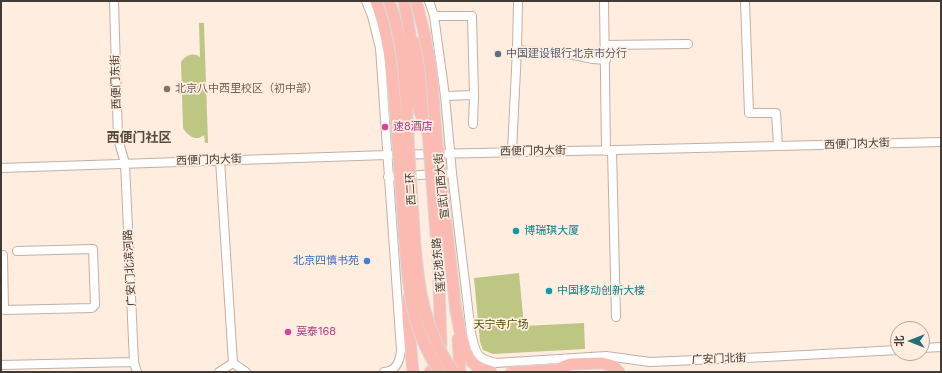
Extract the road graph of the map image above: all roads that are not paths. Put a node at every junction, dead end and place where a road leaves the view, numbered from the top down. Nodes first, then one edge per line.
1 (114, 1) edge
2 (366, 1) edge
3 (376, 1) edge
4 (389, 1) edge
5 (404, 1) edge
6 (416, 1) edge
7 (429, 1) edge
8 (518, 1) edge
9 (604, 1) edge
10 (745, 1) edge
11 (434, 16) junction
12 (688, 44) dead end
13 (605, 45) junction
14 (518, 50) junction
15 (606, 60) junction
16 (474, 95) junction
17 (445, 96) junction
18 (473, 124) dead end
19 (941, 142) edge
20 (778, 146) junction
21 (512, 151) junction
22 (609, 151) junction
23 (450, 153) junction
24 (387, 155) junction
25 (220, 160) junction
26 (125, 163) junction
27 (1, 168) edge
28 (452, 173) junction
29 (388, 176) junction
30 (2, 255) edge
31 (438, 258) junction
32 (408, 284) junction
33 (456, 311) junction
34 (616, 317) dead end
35 (941, 347) edge
36 (930, 348) edge
37 (890, 350) edge
38 (541, 360) junction
39 (134, 362) junction
40 (233, 364) junction
41 (1, 365) edge
42 (558, 371) edge
43 (137, 372) edge
44 (219, 372) edge
45 (246, 372) edge
46 (384, 372) edge
47 (413, 372) edge
48 (430, 372) edge
49 (440, 372) edge
50 (448, 372) edge
51 (454, 372) edge
52 (460, 372) edge
53 (490, 372) edge
54 (510, 372) edge
55 (542, 372) edge
56 (620, 372) edge

1 - 26 street, 西便门东街
2 - 24 street
3 - 32 highway, 西二环, bridge
4 - 51 highway, 西二环, bridge
5 - 31 highway, 莲花池东路, bridge
6 - 33 highway, 宣武门西大街, bridge
7 - 11 street, 宣武门西大街
8 - 14 street
9 - 13 street
10 - 20 street
11 - 16 street
11 - 17 street, 宣武门西大街
12 - 13 street
13 - 15 street
14 - 15 street
14 - 21 street
15 - 22 street
16 - 17 street
16 - 18 street
17 - 23 street, 宣武门西大街
19 - 20 street, 西便门内大街
20 - 22 street, 西便门内大街
21 - 22 street, 西便门内大街
21 - 23 street, 西便门内大街
22 - 34 street
23 - 24 street, 西便门内大街
23 - 28 street, 宣武门西大街
24 - 25 street, 西便门内大街
24 - 29 street
25 - 26 street, 西便门内大街
25 - 40 street
26 - 27 street, 西便门内大街
26 - 39 street, 广安门北滨河路
28 - 29 street
28 - 38 street, 宣武门西大街
29 - 46 street
30 - 30 street
31 - 48 highway, bridge
31 - 50 highway, 莲花池东路, bridge
32 - 47 highway, bridge
32 - 49 highway, 西二环, bridge
33 - 52 highway, 宣武门西大街
33 - 53 highway
35 - 36 street
37 - 38 street, 广安门北街
38 - 55 street
39 - 41 street
39 - 43 street, 广安门北滨河路
40 - 44 street
40 - 45 street
42 - 54 highway, bridge
42 - 56 highway

